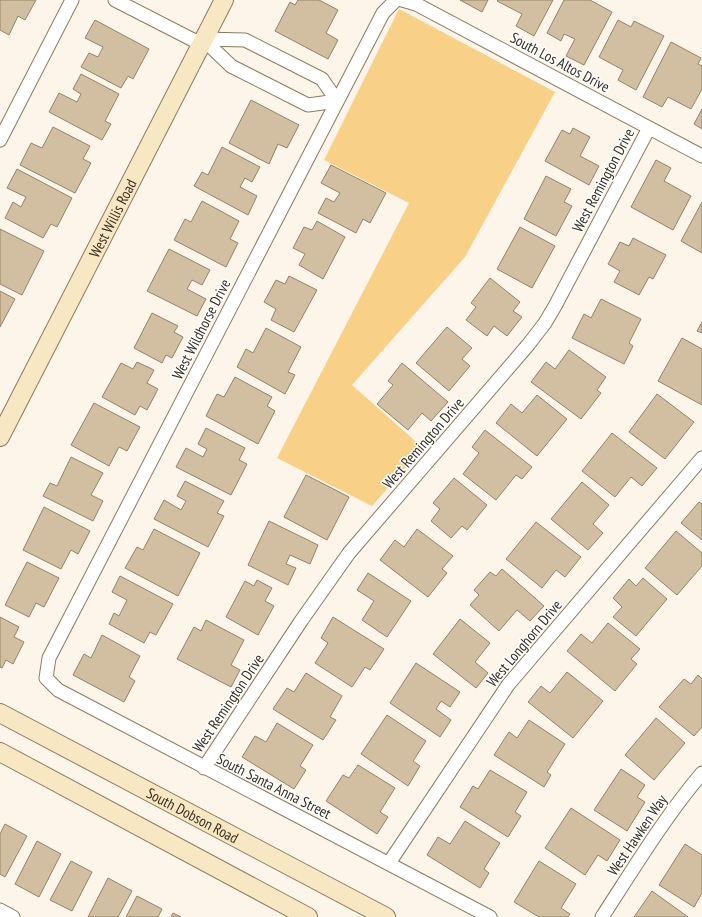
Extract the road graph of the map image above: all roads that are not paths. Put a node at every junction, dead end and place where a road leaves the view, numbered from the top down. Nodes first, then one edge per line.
1 (72, 0) edge
2 (115, 0) edge
3 (224, 0) edge
4 (396, 0) edge
5 (402, 0) edge
6 (202, 42) junction
7 (337, 101) junction
8 (648, 128) junction
9 (0, 140) edge
10 (702, 156) edge
11 (0, 437) edge
12 (702, 458) edge
13 (46, 678) joint
14 (0, 713) edge
15 (0, 752) edge
16 (204, 768) junction
17 (702, 773) edge
18 (389, 863) junction
19 (0, 910) edge
20 (13, 917) edge
21 (308, 917) edge
22 (386, 917) edge
23 (490, 917) edge
24 (602, 917) edge

1 - 9 street
2 - 6 street
3 - 6 main road, West Willis Road
4 - 7 street, West Wildhorse Drive
5 - 8 street, South Los Altos Drive
6 - 7 street
6 - 7 street
6 - 11 main road, West Willis Road
7 - 13 street, West Wildhorse Drive
8 - 10 street, South Los Altos Drive
8 - 16 street, West Remington Drive
12 - 18 street, West Longhorn Drive
13 - 16 street, South Santa Anna Street
14 - 22 main road, South Dobson Road
15 - 21 main road
16 - 18 street, South Santa Anna Street
17 - 24 street, West Hawken Way
18 - 23 street, South Santa Anna Street
19 - 20 street

